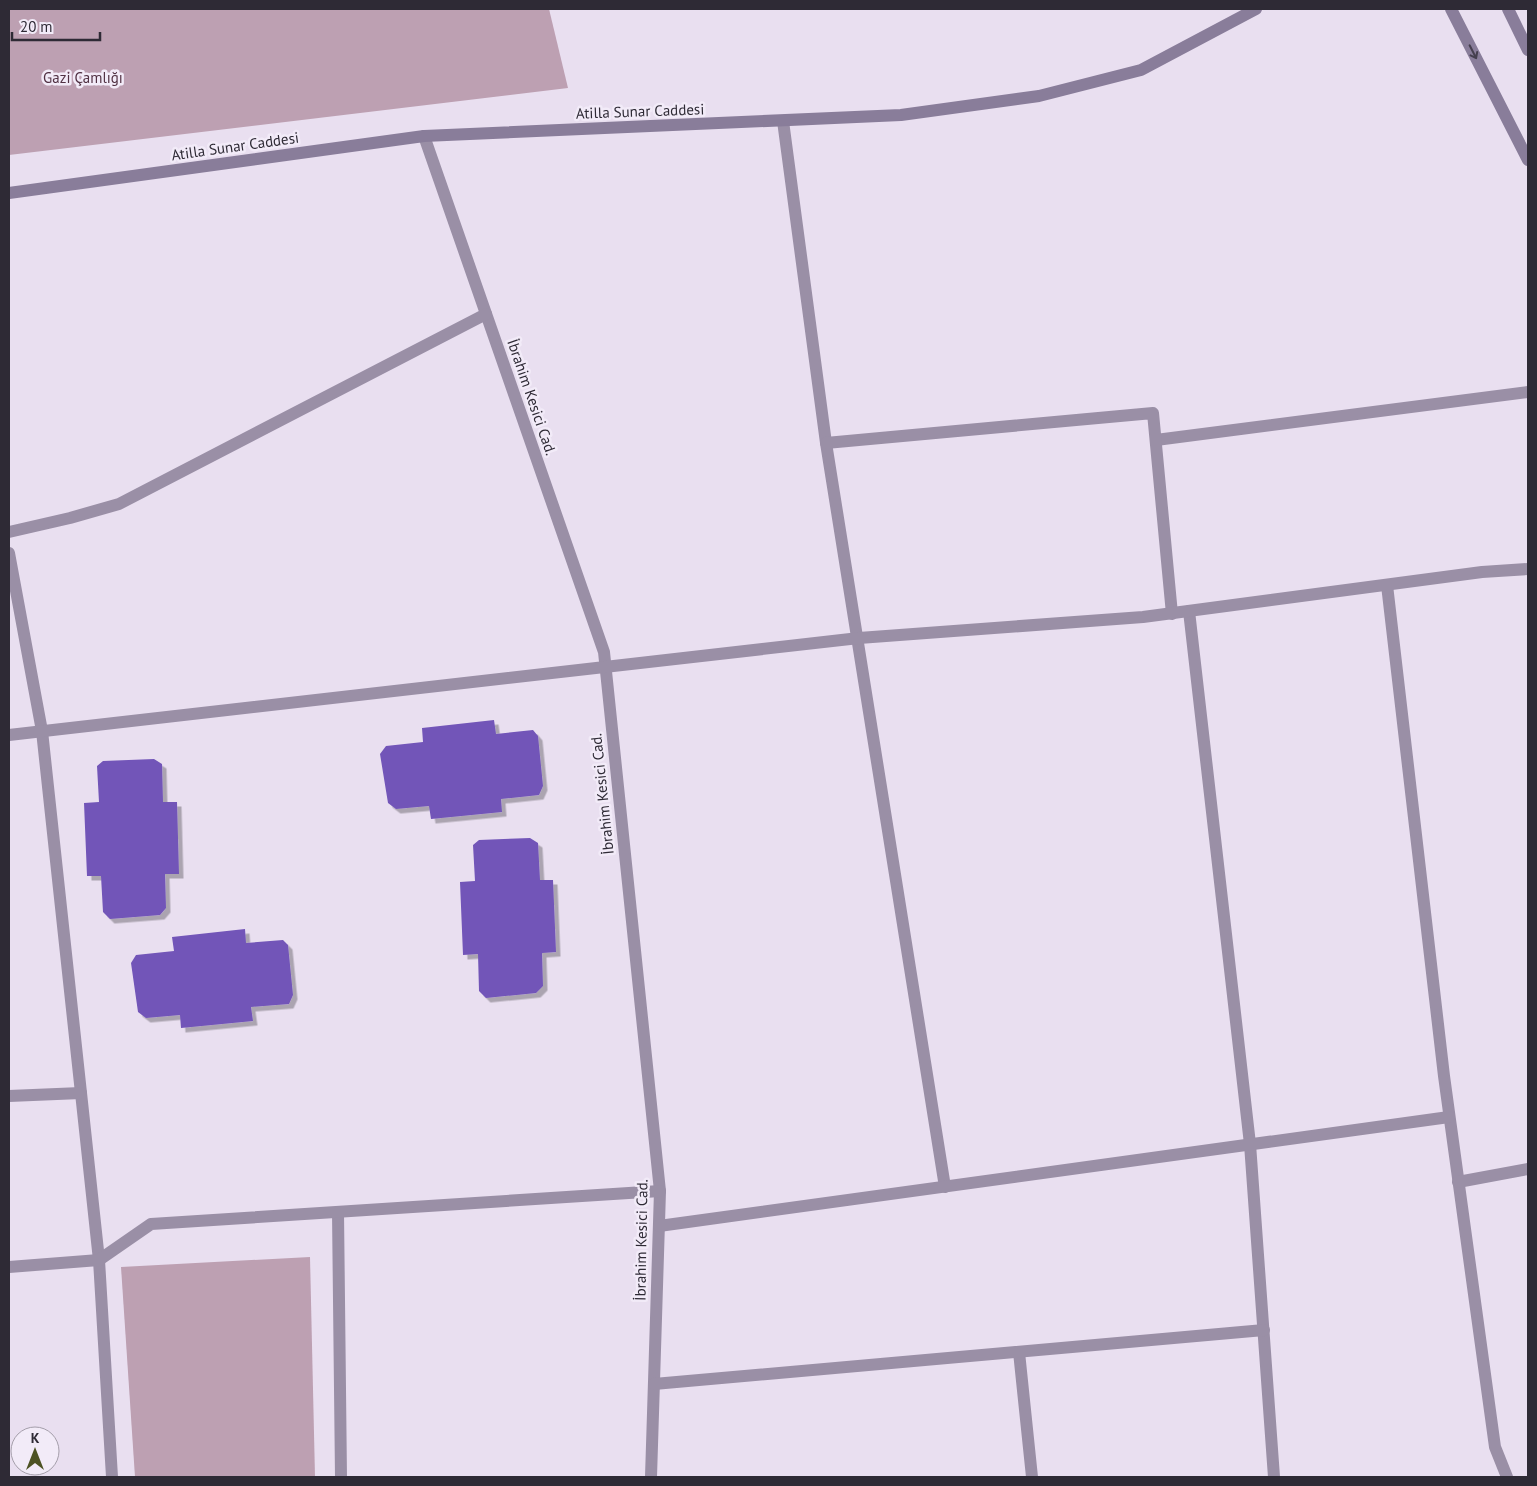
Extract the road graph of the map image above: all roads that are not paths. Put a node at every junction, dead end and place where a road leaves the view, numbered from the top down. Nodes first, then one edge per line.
1 (1256, 9) edge
2 (1451, 9) edge
3 (1508, 9) edge
4 (1528, 50) edge
5 (783, 121) junction
6 (424, 136) junction
7 (1528, 160) edge
8 (9, 193) edge
9 (486, 314) junction
10 (1528, 392) edge
11 (1156, 440) junction
12 (826, 443) junction
13 (9, 532) edge
14 (9, 553) edge
15 (1528, 569) edge
16 (1387, 584) junction
17 (1189, 611) junction
18 (1172, 614) junction
19 (859, 638) junction
20 (605, 667) junction
21 (42, 731) junction
22 (9, 735) edge
23 (81, 1093) junction
24 (9, 1096) edge
25 (1449, 1117) junction
26 (1250, 1144) junction
27 (1528, 1169) edge
28 (1458, 1182) junction
29 (945, 1186) junction
30 (660, 1191) junction
31 (338, 1212) junction
32 (659, 1226) junction
33 (99, 1260) junction
34 (9, 1267) edge
35 (1264, 1330) junction
36 (1019, 1352) junction
37 (654, 1384) junction
38 (112, 1477) edge
39 (341, 1477) edge
40 (651, 1477) edge
41 (1032, 1477) edge
42 (1274, 1477) edge
43 (1507, 1477) edge

1 - 5 street, Atilla Sunar Caddesi
2 -> 7 street
3 - 4 street
5 - 6 street, Atilla Sunar Caddesi
5 - 12 street
6 - 8 street, Atilla Sunar Caddesi
6 - 9 street, İbrahim Kesici Cad.
9 - 13 street
9 - 20 street, İbrahim Kesici Cad.
10 - 11 street
11 - 12 street
11 - 18 street
12 - 19 street
14 - 21 street
15 - 16 street
16 - 17 street
16 - 25 street
17 - 18 street
17 - 26 street
18 - 19 street
19 - 20 street
19 - 29 street
20 - 21 street
20 - 30 street, İbrahim Kesici Cad.
21 - 22 street
21 - 23 street
23 - 24 street
23 - 33 street
25 - 26 street
25 - 28 street
26 - 29 street
26 - 35 street
27 - 28 street
28 - 43 street
29 - 32 street
30 - 31 street
30 - 32 street, İbrahim Kesici Cad.
31 - 33 street
31 - 39 street
32 - 37 street, İbrahim Kesici Cad.
33 - 34 street
33 - 38 street
35 - 36 street
35 - 42 street
36 - 37 street
36 - 41 street
37 - 40 street, İbrahim Kesici Cad.

